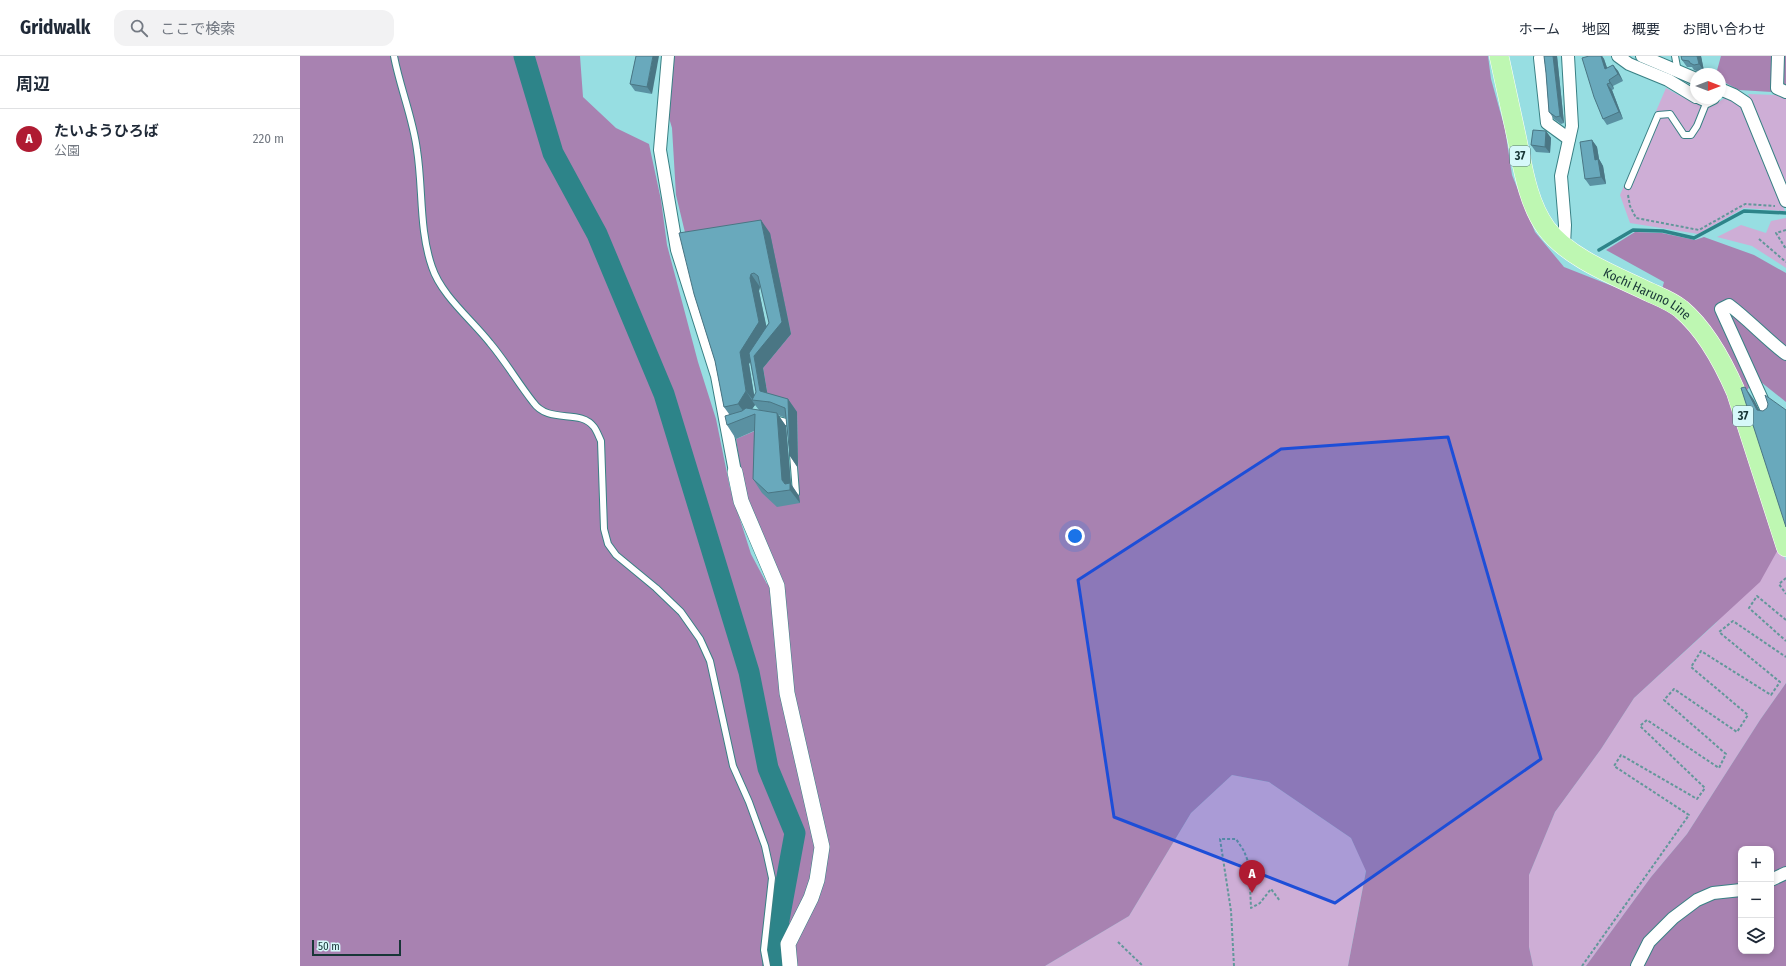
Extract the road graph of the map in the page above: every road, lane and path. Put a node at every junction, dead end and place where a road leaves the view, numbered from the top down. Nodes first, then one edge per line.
1 (394, 56) edge
2 (668, 56) edge
3 (1499, 56) edge
4 (1568, 56) edge
5 (1618, 56) edge
6 (1642, 56) edge
7 (1675, 56) edge
8 (1778, 56) edge
9 (1540, 58) dead end
10 (1678, 72) junction
11 (1690, 77) edge
12 (1786, 92) edge
13 (1690, 93) edge
14 (1726, 93) edge
15 (1705, 104) edge
16 (1569, 139) junction
17 (1628, 186) joint
18 (1783, 203) edge
19 (1786, 230) edge
20 (1759, 239) dead end
21 (1564, 245) junction
22 (1786, 249) edge
23 (1786, 262) edge
24 (1786, 354) edge
25 (1770, 417) edge
26 (765, 418) edge
27 (735, 472) joint
28 (796, 493) dead end
29 (1786, 547) edge
30 (1786, 578) edge
31 (1786, 594) edge
32 (1786, 620) edge
33 (1786, 640) edge
34 (1786, 657) edge
35 (1786, 873) edge
36 (1774, 879) edge
37 (1738, 890) edge
38 (1280, 900) dead end
39 (1118, 942) dead end
40 (767, 966) edge
41 (790, 966) edge
42 (1142, 966) edge
43 (1234, 966) edge
44 (1582, 966) edge
45 (1637, 966) edge

1 - 40 lane
2 - 27 street
3 - 21 main road, Kochi Haruno Line / 37
4 - 16 street
5 - 13 street
6 - 10 street
7 - 10 lane
8 - 12 street
9 - 16 street
10 - 11 street
14 - 18 street
15 - 17 lane
16 - 21 street
17 - 18 path
19 - 22 path
20 - 23 path
21 - 29 main road, Kochi Haruno Line / 37
24 - 25 street
26 - 28 lane
27 - 41 street
30 - 31 path
32 - 33 path
34 - 44 path
35 - 36 street
37 - 45 street
38 - 43 path
39 - 42 path

